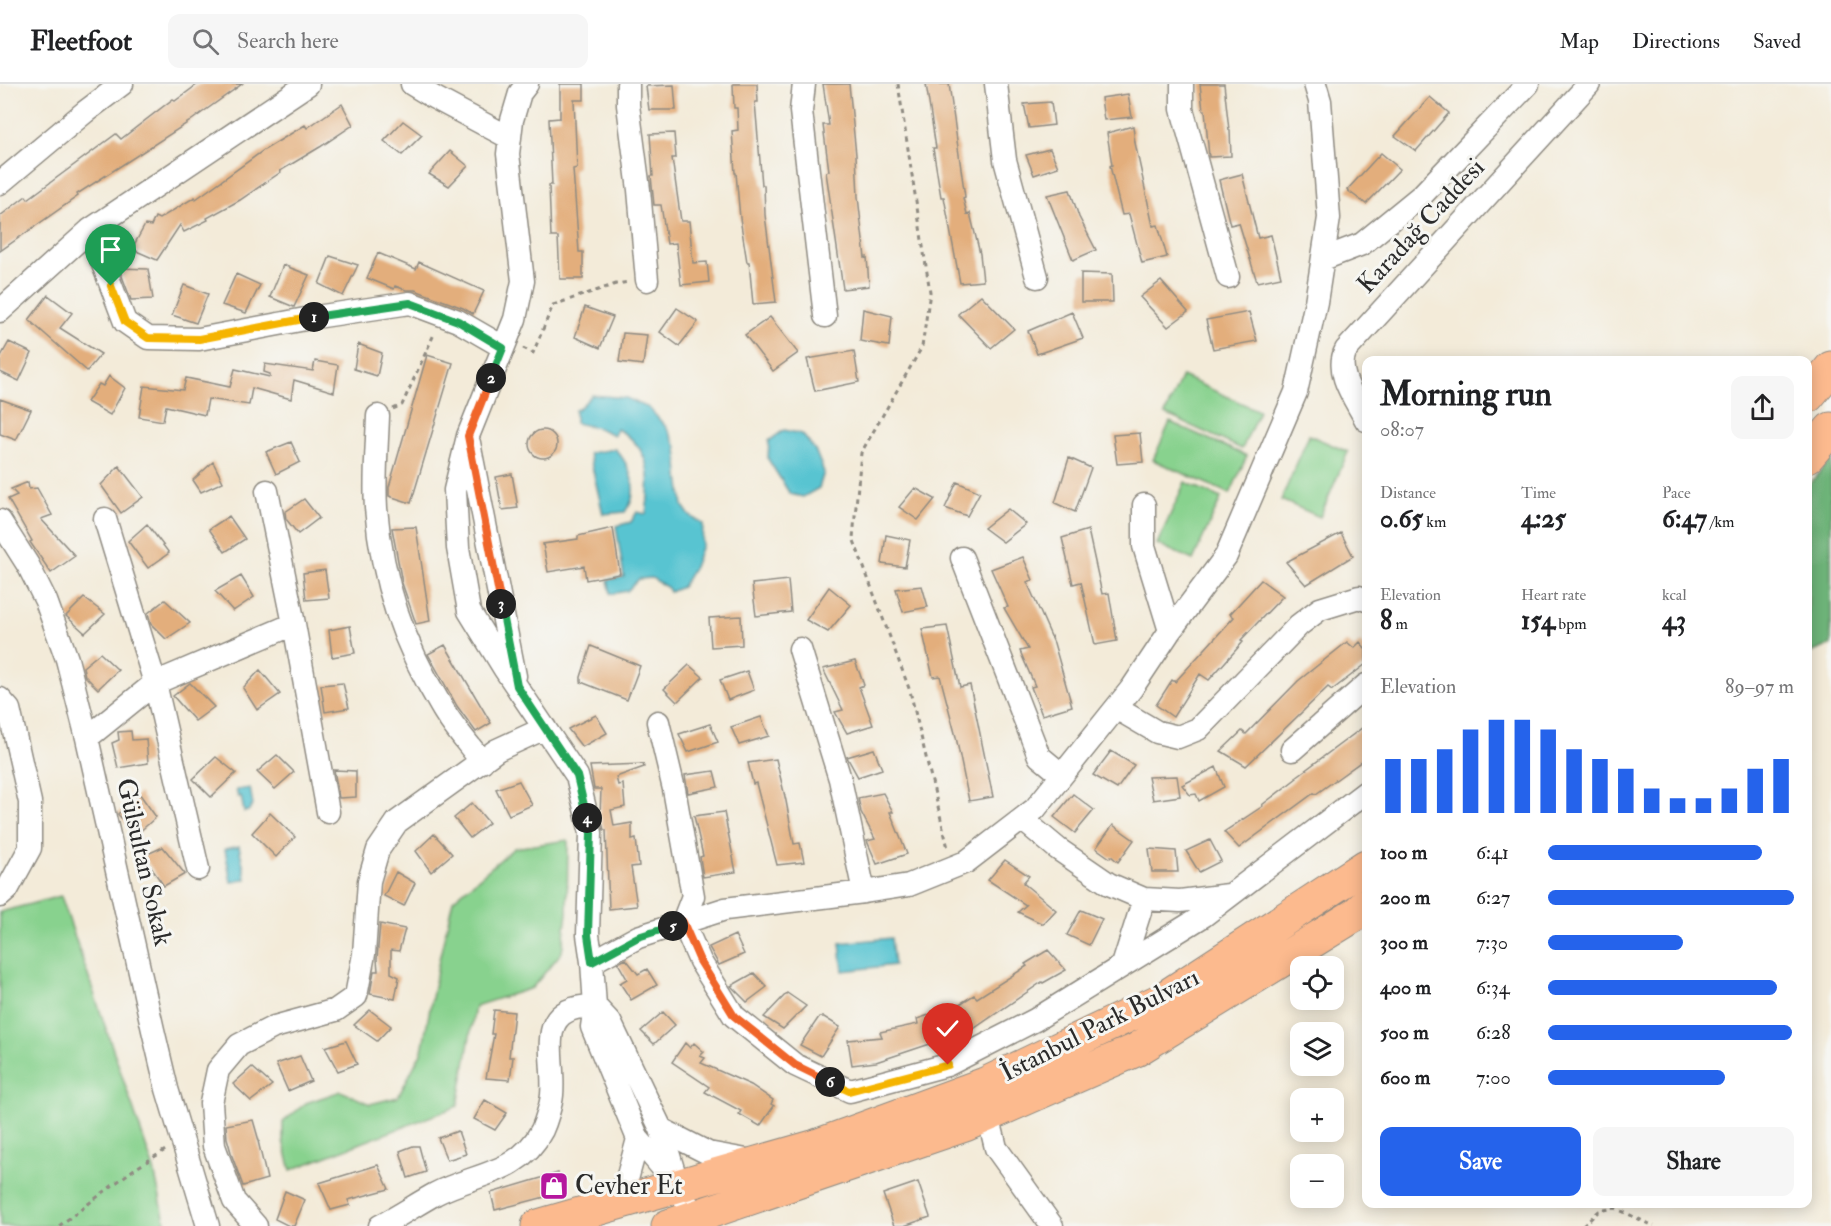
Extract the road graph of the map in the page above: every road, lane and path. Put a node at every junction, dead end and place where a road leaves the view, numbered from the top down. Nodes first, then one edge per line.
1 (122, 84) edge
2 (308, 84) edge
3 (412, 84) edge
4 (527, 84) edge
5 (628, 84) edge
6 (804, 84) edge
7 (898, 84) edge
8 (996, 84) edge
9 (1182, 84) edge
10 (1528, 84) edge
11 (1589, 84) edge
12 (1322, 90) edge
13 (510, 138) junction
14 (0, 183) edge
15 (90, 230) junction
16 (1323, 259) junction
17 (1037, 277) dead end
18 (1228, 277) dead end
19 (647, 280) joint
20 (0, 311) edge
21 (443, 315) junction
22 (825, 316) dead end
23 (505, 344) junction
24 (1831, 368) edge
25 (1812, 391) edge
26 (1362, 412) edge
27 (378, 416) joint
28 (1831, 429) edge
29 (468, 436) junction
30 (1812, 451) edge
31 (267, 491) dead end
32 (1144, 505) dead end
33 (105, 519) dead end
34 (0, 521) edge
35 (962, 558) dead end
36 (1362, 598) edge
37 (294, 624) junction
38 (1170, 631) junction
39 (800, 649) dead end
40 (155, 683) junction
41 (517, 686) junction
42 (1362, 689) edge
43 (0, 699) edge
44 (1116, 708) junction
45 (658, 722) dead end
46 (545, 728) junction
47 (87, 738) junction
48 (1292, 750) dead end
49 (482, 762) junction
50 (1062, 775) junction
51 (1362, 795) edge
52 (328, 813) dead end
53 (1022, 819) junction
54 (953, 868) junction
55 (198, 869) dead end
56 (1362, 869) edge
57 (864, 892) junction
58 (1231, 895) junction
59 (0, 896) edge
60 (1144, 899) junction
61 (1362, 909) edge
62 (683, 922) junction
63 (592, 962) junction
64 (1123, 965) junction
65 (595, 1006) junction
66 (988, 1115) junction
67 (661, 1129) junction
68 (638, 1138) junction
69 (183, 1140) junction
70 (757, 1162) junction
71 (678, 1186) junction
72 (605, 1205) junction
73 (681, 1222) edge
74 (59, 1226) edge
75 (208, 1226) edge
76 (256, 1226) edge
77 (380, 1226) edge
78 (538, 1226) edge
79 (1052, 1226) edge
80 (1583, 1226) edge
81 (1654, 1226) edge

1 - 14 street
2 - 15 street
3 - 13 street
4 - 13 street
5 - 19 street
6 - 22 street
7 - 54 path
8 - 17 street
9 - 18 street
10 - 16 street
11 - 26 street, Karadağ Caddesi
12 - 16 street
13 - 23 street
15 - 20 street
15 - 21 street
16 - 38 street
19 - 23 path
21 - 23 street
21 - 27 path
23 - 29 street
24 - 25 highway
27 - 49 street
28 - 30 highway
29 - 41 street
29 - 41 street
31 - 37 street
32 - 38 street
33 - 40 street
34 - 47 street, Gülsultan Sokak
35 - 50 street
36 - 44 street
37 - 40 street
37 - 52 street
38 - 44 street
39 - 57 street
40 - 47 street
40 - 55 street
41 - 46 street
42 - 48 street
43 - 59 street
44 - 50 street
45 - 62 street
46 - 49 street
46 - 63 street
47 - 69 street, Gülsultan Sokak
49 - 76 street
50 - 53 street
51 - 58 street
53 - 54 street
53 - 60 street
54 - 57 street
56 - 70 highway, İstanbul Park Bulvarı
57 - 62 street
58 - 60 street
58 - 64 street
60 - 64 street
61 - 66 highway, İstanbul Park Bulvarı
62 - 63 street
62 - 64 street
63 - 65 street
65 - 67 street
65 - 68 street
65 - 77 street
66 - 73 highway, İstanbul Park Bulvarı
66 - 79 street
67 - 70 street
67 - 71 street
68 - 71 street
68 - 72 street
69 - 74 path
69 - 75 street, Gülsultan Sokak
70 - 71 highway, İstanbul Park Bulvarı
71 - 72 highway, İstanbul Park Bulvarı
71 - 73 street
72 - 78 highway, İstanbul Park Bulvarı
80 - 81 path

